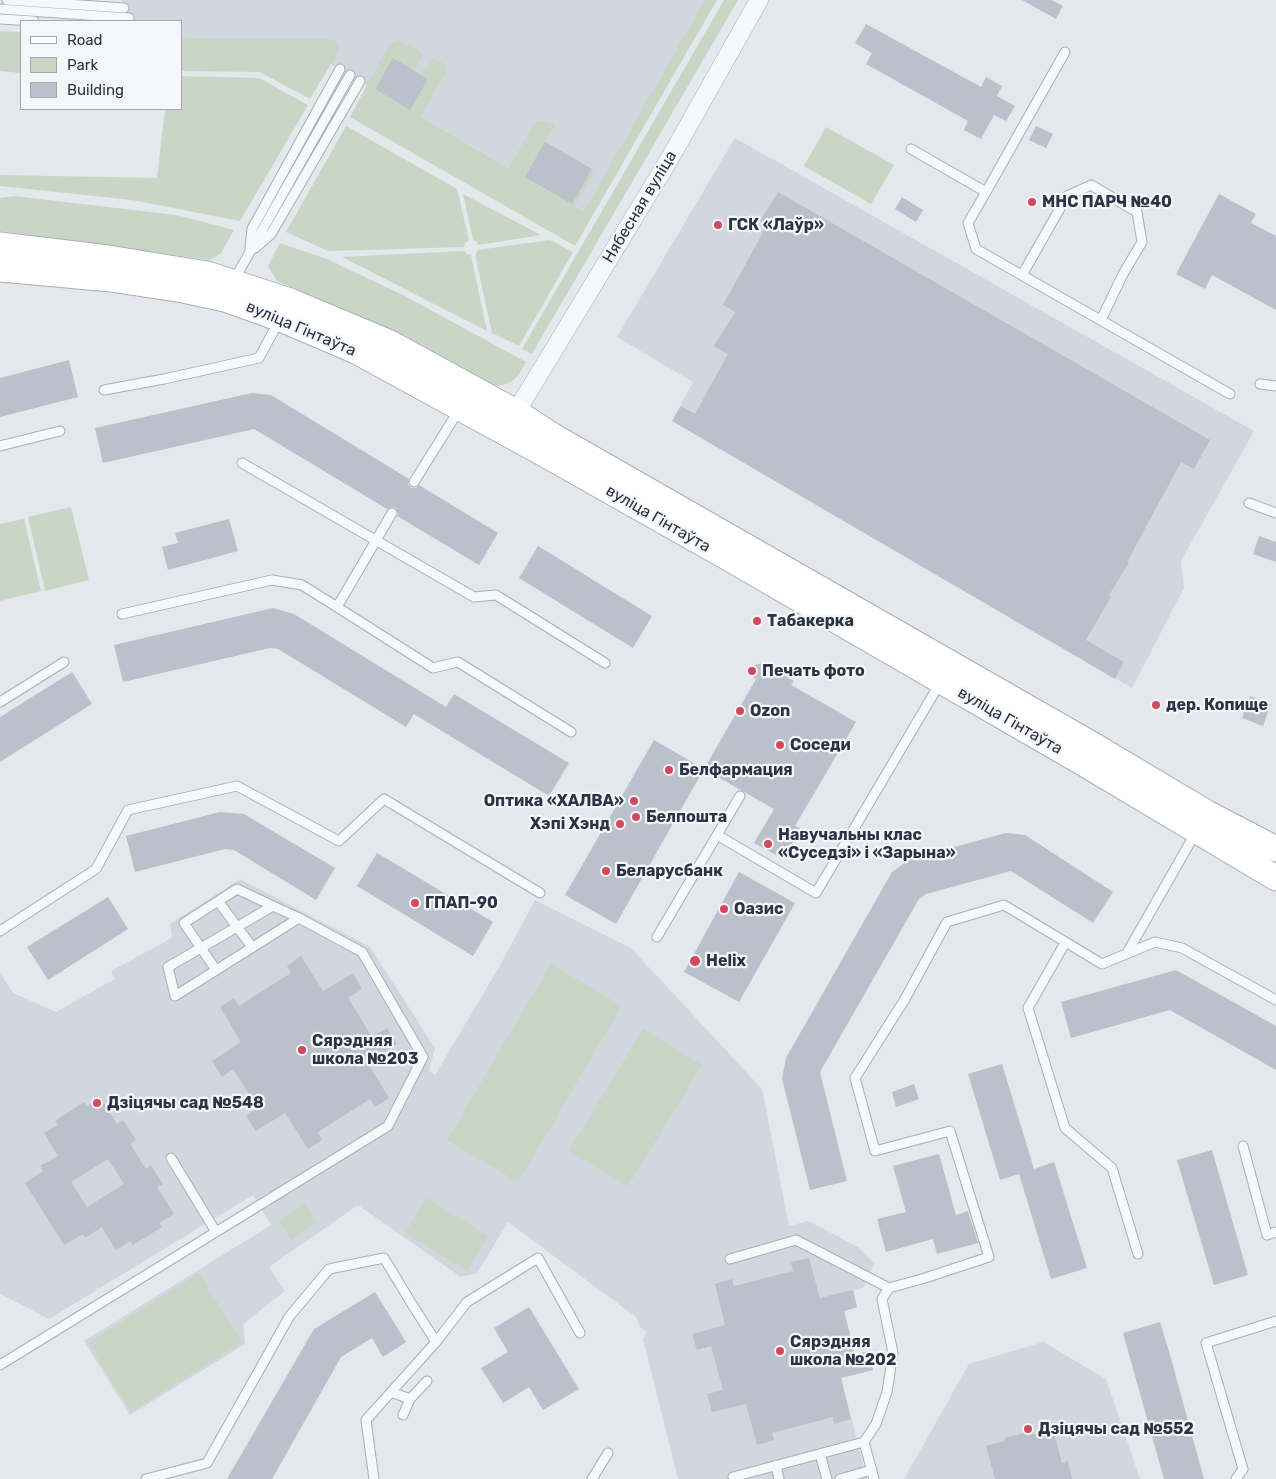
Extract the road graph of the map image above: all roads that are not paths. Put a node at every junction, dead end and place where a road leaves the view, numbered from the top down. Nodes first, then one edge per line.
1 (7, 0) edge
2 (759, 0) edge
3 (124, 8) dead end
4 (0, 10) edge
5 (129, 18) dead end
6 (0, 19) edge
7 (20, 20) edge
8 (1065, 52) dead end
9 (340, 69) dead end
10 (350, 75) dead end
11 (360, 80) dead end
12 (911, 149) dead end
13 (986, 192) junction
14 (0, 245) edge
15 (249, 253) junction
16 (0, 269) edge
17 (1022, 275) junction
18 (230, 290) junction
19 (285, 310) junction
20 (1100, 320) junction
21 (1260, 384) dead end
22 (1276, 386) edge
23 (104, 390) dead end
24 (1230, 394) dead end
25 (460, 408) junction
26 (510, 422) junction
27 (60, 431) dead end
28 (0, 446) edge
29 (242, 463) dead end
30 (414, 482) dead end
31 (1249, 502) dead end
32 (392, 513) dead end
33 (1276, 513) edge
34 (376, 541) junction
35 (337, 607) junction
36 (122, 614) dead end
37 (64, 662) dead end
38 (605, 663) dead end
39 (946, 672) junction
40 (0, 702) edge
41 (571, 732) dead end
42 (740, 796) dead end
43 (1202, 821) junction
44 (717, 835) junction
45 (1276, 849) edge
46 (1276, 878) edge
47 (540, 893) dead end
48 (218, 901) junction
49 (273, 906) junction
50 (299, 918) junction
51 (237, 927) junction
52 (0, 931) edge
53 (657, 937) dead end
54 (1065, 943) junction
55 (252, 947) junction
56 (201, 948) junction
57 (1127, 953) junction
58 (216, 970) junction
59 (1276, 1000) edge
60 (1243, 1146) dead end
61 (171, 1158) dead end
62 (216, 1232) junction
63 (1276, 1232) edge
64 (1138, 1254) dead end
65 (730, 1259) dead end
66 (888, 1288) junction
67 (1276, 1321) edge
68 (580, 1333) dead end
69 (436, 1342) junction
70 (0, 1365) edge
71 (427, 1381) dead end
72 (391, 1392) junction
73 (410, 1399) junction
74 (403, 1415) dead end
75 (864, 1442) junction
76 (608, 1453) dead end
77 (820, 1454) junction
78 (776, 1466) junction
79 (873, 1475) edge
80 (146, 1479) edge
81 (374, 1479) edge
82 (592, 1479) edge
83 (734, 1479) edge
84 (779, 1479) edge
85 (827, 1479) edge
86 (840, 1479) edge
87 (1236, 1479) edge

1 - 3 lane
2 - 26 street, Нябесная вуліца
4 - 5 lane
6 - 7 lane
8 - 13 lane
9 - 15 lane
10 - 15 lane
11 - 15 lane
12 - 13 lane
13 - 17 lane
14 - 18 main road, вуліца Гінтаўта
15 - 18 lane
16 - 18 main road, вуліца Гінтаўта
17 - 20 lane
17 - 20 lane
18 - 19 main road, вуліца Гінтаўта
19 - 23 lane
19 - 25 main road, вуліца Гінтаўта
19 - 26 main road, вуліца Гінтаўта
20 - 24 lane
21 - 22 lane
25 - 26 main road, вуліца Гінтаўта
25 - 30 lane
26 - 39 main road, вуліца Гінтаўта
27 - 28 lane
29 - 34 lane
31 - 33 lane
32 - 34 lane
34 - 35 lane
34 - 38 lane
35 - 36 lane
35 - 41 lane
37 - 40 lane
39 - 43 main road, вуліца Гінтаўта
39 - 44 lane
42 - 44 lane
43 - 45 main road, вуліца Гінтаўта
43 - 46 main road, вуліца Гінтаўта
43 - 57 lane
44 - 53 lane
47 - 52 lane
48 - 49 lane
48 - 51 lane
48 - 56 lane
49 - 50 lane
49 - 51 lane
50 - 55 lane
50 - 62 lane
51 - 55 lane
51 - 56 lane
54 - 57 lane
54 - 64 lane
54 - 66 lane
55 - 58 lane
56 - 58 lane
56 - 58 lane
57 - 59 lane
60 - 63 lane
61 - 62 lane
62 - 70 lane
65 - 66 lane
66 - 75 lane
67 - 87 lane
68 - 69 lane
69 - 72 lane
69 - 80 lane
71 - 73 lane
72 - 73 lane
72 - 81 lane
73 - 74 lane
75 - 77 lane
75 - 79 lane
76 - 82 lane
77 - 78 lane
77 - 85 lane
78 - 83 lane
78 - 84 lane
79 - 86 lane

